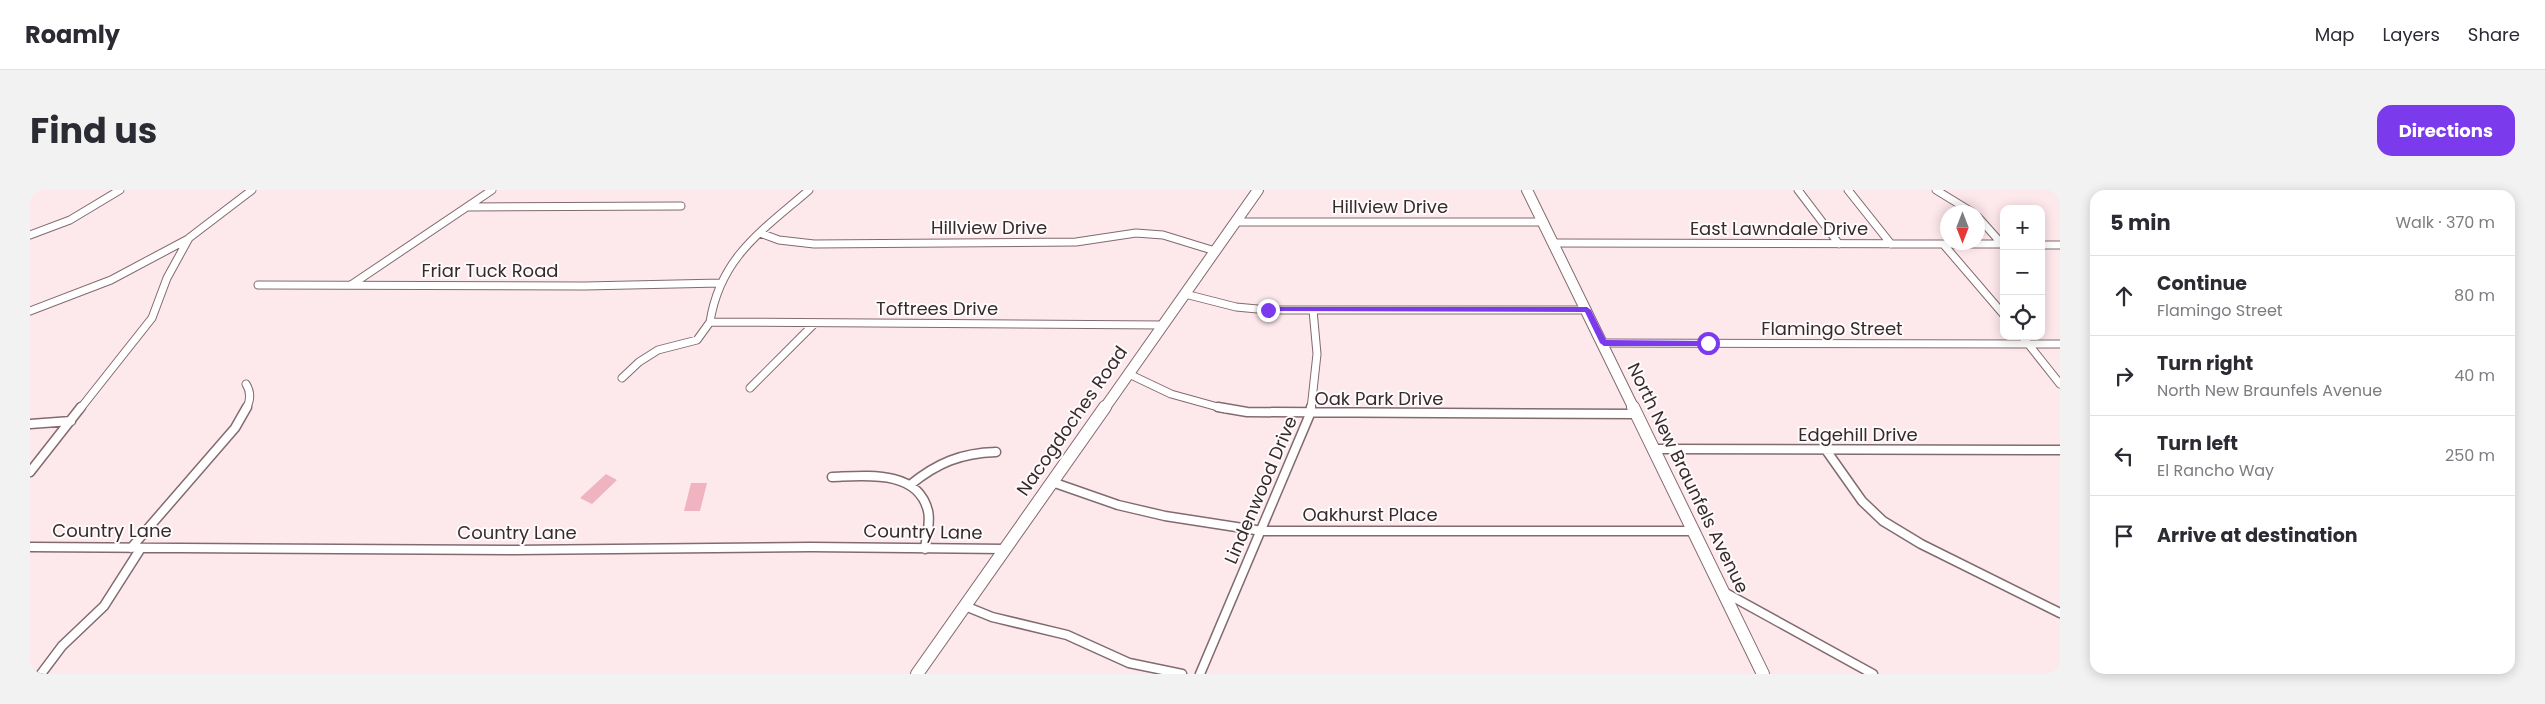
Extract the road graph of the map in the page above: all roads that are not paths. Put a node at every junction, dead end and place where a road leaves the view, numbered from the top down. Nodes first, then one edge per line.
1 (120, 190) edge
2 (252, 190) edge
3 (492, 190) edge
4 (809, 190) edge
5 (1258, 190) edge
6 (1527, 190) edge
7 (1798, 190) edge
8 (1848, 190) edge
9 (1936, 190) edge
10 (1961, 205) edge
11 (467, 206) junction
12 (681, 206) dead end
13 (1236, 222) junction
14 (1544, 222) junction
15 (1985, 225) edge
16 (760, 233) junction
17 (30, 235) edge
18 (189, 238) junction
19 (2000, 241) edge
20 (1554, 243) junction
21 (1839, 244) junction
22 (1891, 244) junction
23 (1940, 244) edge
24 (1985, 244) edge
25 (2000, 244) edge
26 (2045, 244) edge
27 (2060, 245) edge
28 (1949, 250) edge
29 (1215, 251) junction
30 (721, 282) junction
31 (258, 285) dead end
32 (350, 285) junction
33 (1185, 294) junction
34 (1313, 310) junction
35 (1587, 310) junction
36 (2000, 310) edge
37 (30, 311) edge
38 (710, 322) junction
39 (815, 324) junction
40 (1163, 326) junction
41 (2026, 340) edge
42 (1604, 343) junction
43 (2029, 344) junction
44 (2060, 344) edge
45 (1129, 374) junction
46 (622, 378) dead end
47 (246, 384) dead end
48 (2060, 384) edge
49 (750, 388) dead end
50 (1310, 414) junction
51 (1637, 414) junction
52 (71, 421) junction
53 (30, 424) edge
54 (1655, 449) junction
55 (1826, 450) junction
56 (2060, 450) edge
57 (996, 452) dead end
58 (30, 472) edge
59 (832, 477) dead end
60 (1052, 482) junction
61 (910, 485) junction
62 (1262, 531) junction
63 (1695, 531) junction
64 (30, 547) edge
65 (131, 548) junction
66 (141, 548) junction
67 (925, 549) junction
68 (1005, 550) junction
69 (1724, 592) junction
70 (965, 606) junction
71 (2060, 613) edge
72 (41, 674) edge
73 (917, 674) edge
74 (1182, 674) edge
75 (1200, 674) edge
76 (1763, 674) edge
77 (1873, 674) edge

1 - 17 street
2 - 18 street
3 - 11 street
4 - 16 street
5 - 13 main road, Nacogdoches Road
6 - 14 main road, North New Braunfels Avenue
7 - 21 street
8 - 22 street
9 - 10 street
11 - 12 street
11 - 32 street
13 - 14 street, Hillview Drive
13 - 29 main road, Nacogdoches Road
14 - 20 main road, North New Braunfels Avenue
15 - 19 street
16 - 29 street, Hillview Drive
16 - 30 street
18 - 37 street
18 - 52 street
20 - 21 street, East Lawndale Drive
20 - 35 main road, North New Braunfels Avenue
21 - 22 street, East Lawndale Drive
22 - 23 street, East Lawndale Drive
24 - 25 street, East Lawndale Drive
26 - 27 street
28 - 36 street
29 - 33 main road, Nacogdoches Road
30 - 32 street, Friar Tuck Road
30 - 38 street
31 - 32 street, Friar Tuck Road
33 - 34 street
33 - 40 main road, Nacogdoches Road
34 - 35 street
34 - 50 street, Lindenwood Drive
35 - 42 main road, North New Braunfels Avenue
38 - 39 street, Toftrees Drive
38 - 46 street
39 - 40 street, Toftrees Drive
39 - 49 street
40 - 45 main road, Nacogdoches Road
41 - 43 street
42 - 43 street, Flamingo Street
42 - 51 main road, North New Braunfels Avenue
43 - 44 street, Flamingo Street
43 - 48 street
45 - 50 street, Oak Park Drive
45 - 60 main road, Nacogdoches Road
47 - 65 street
50 - 51 street, Oak Park Drive
50 - 62 street, Lindenwood Drive
51 - 54 main road, North New Braunfels Avenue
52 - 53 street
52 - 58 street
54 - 55 street, Edgehill Drive
54 - 63 main road, North New Braunfels Avenue
55 - 56 street, Edgehill Drive
55 - 71 street
57 - 61 street
59 - 61 street
60 - 62 street, Oakhurst Place
60 - 68 main road, Nacogdoches Road
61 - 67 street
62 - 63 street, Oakhurst Place
62 - 75 street, Lindenwood Drive
63 - 69 main road, North New Braunfels Avenue
64 - 65 street, Country Lane
65 - 66 street, Country Lane
66 - 67 street, Country Lane
66 - 72 street
67 - 68 street, Country Lane
68 - 70 main road, Nacogdoches Road
69 - 76 main road, North New Braunfels Avenue
69 - 77 street
70 - 73 main road, Nacogdoches Road
70 - 74 street

